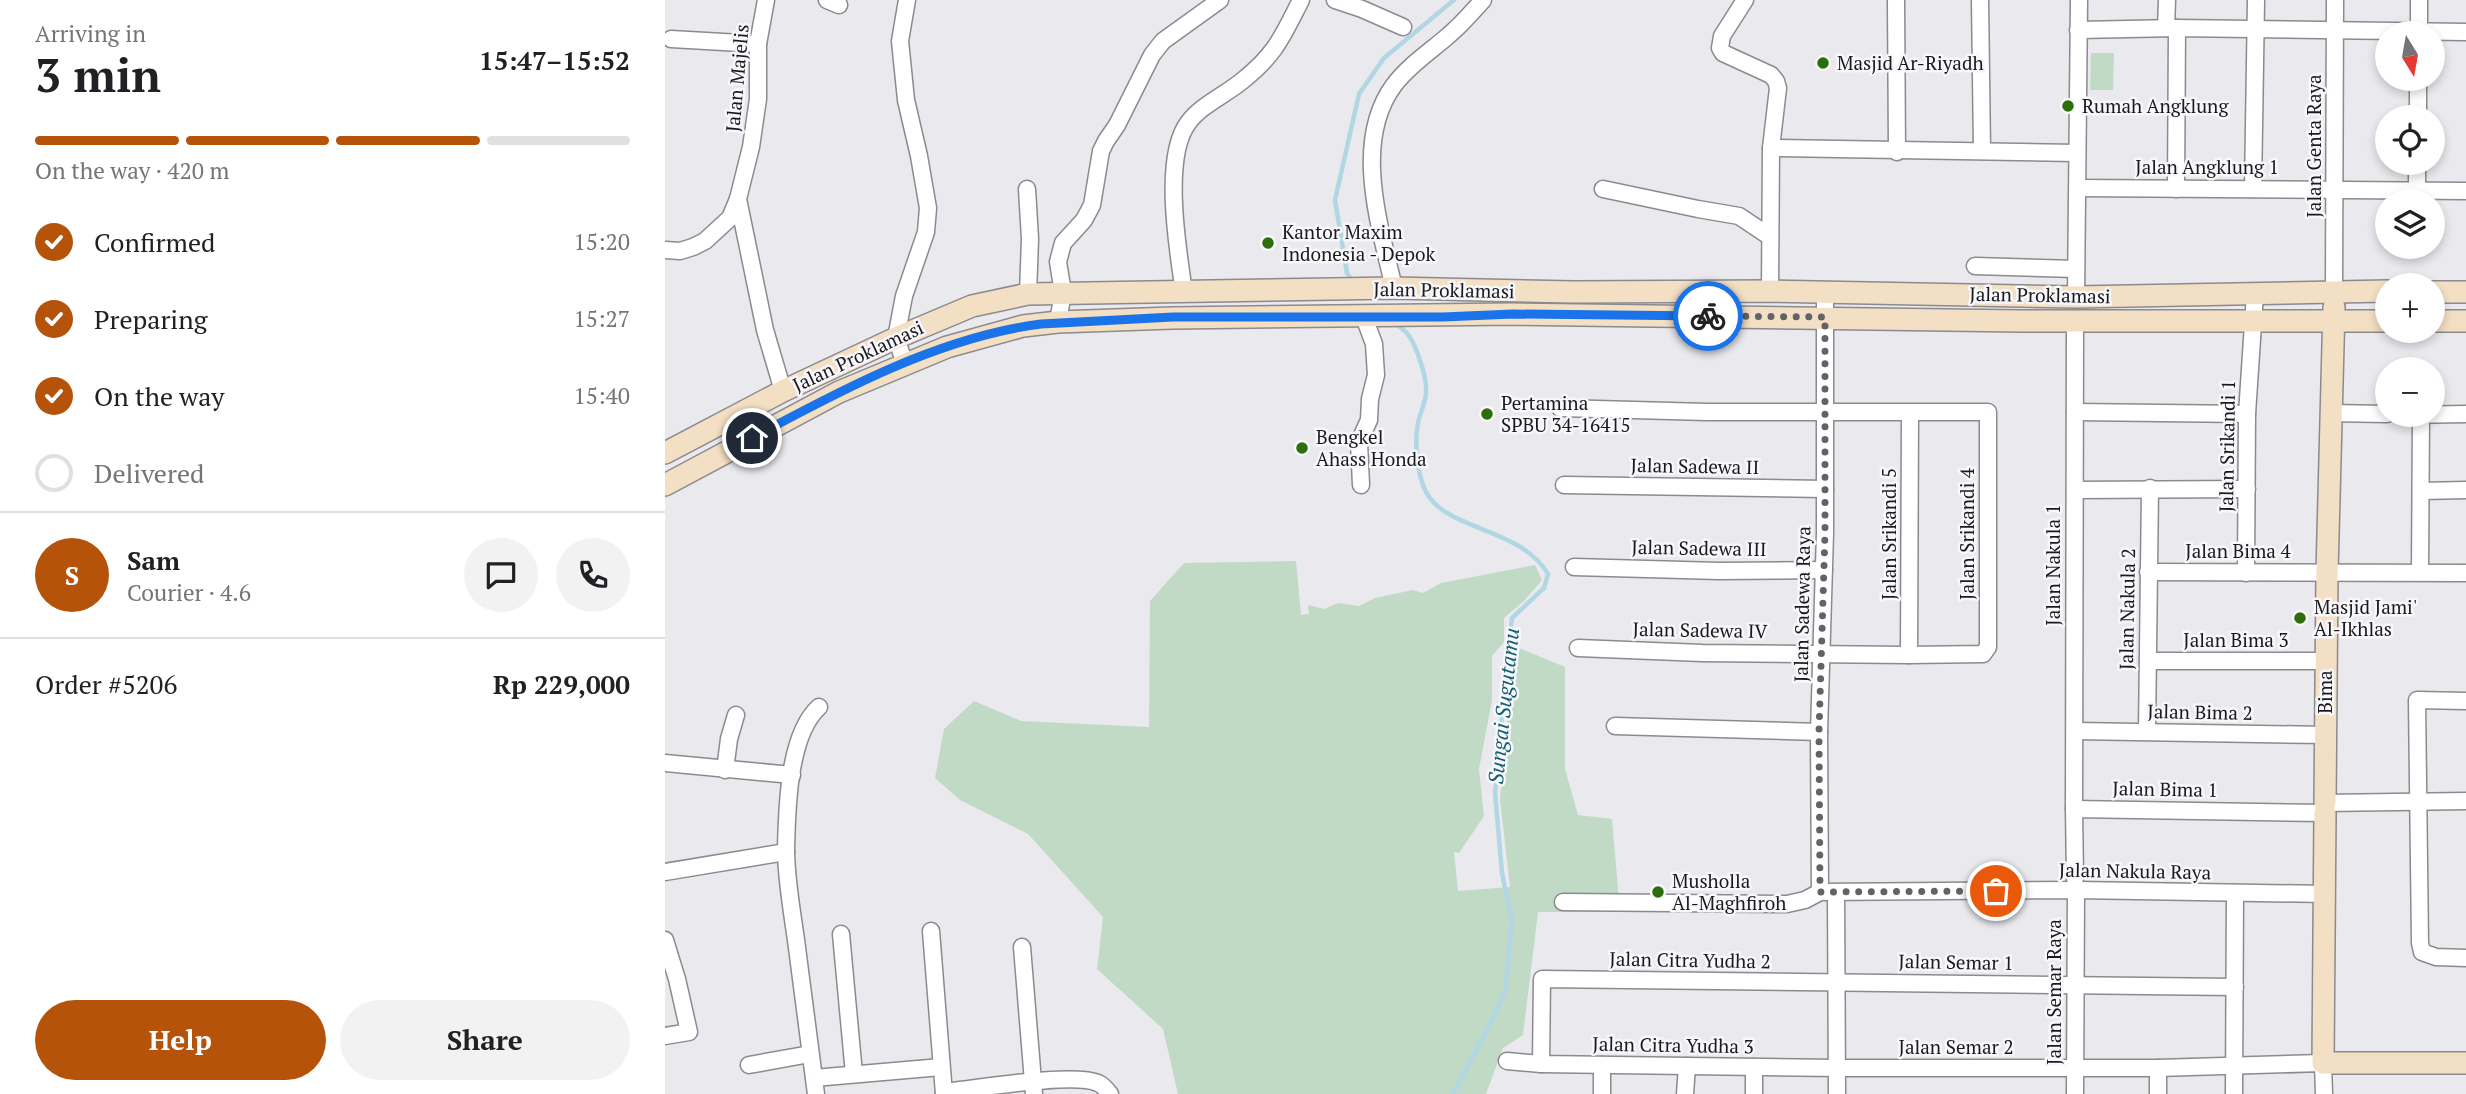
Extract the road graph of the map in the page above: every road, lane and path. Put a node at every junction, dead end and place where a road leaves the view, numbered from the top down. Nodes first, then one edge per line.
1 (766, 0) edge
2 (907, 0) edge
3 (1220, 0) edge
4 (1301, 0) edge
5 (1335, 0) edge
6 (1483, 0) edge
7 (1745, 0) edge
8 (1896, 0) edge
9 (1980, 0) edge
10 (2079, 0) edge
11 (2167, 0) edge
12 (2256, 0) edge
13 (2335, 0) edge
14 (2419, 0) edge
15 (2419, 21) edge
16 (1403, 27) dead end
17 (2172, 28) junction
18 (2078, 30) junction
19 (2334, 30) junction
20 (2256, 31) junction
21 (2375, 31) edge
22 (2445, 32) edge
23 (2466, 32) edge
24 (671, 39) dead end
25 (758, 44) junction
26 (1771, 148) junction
27 (1982, 151) junction
28 (1898, 152) junction
29 (2077, 153) junction
30 (2078, 188) junction
31 (2253, 188) junction
32 (1027, 189) dead end
33 (2176, 189) junction
34 (2335, 189) junction
35 (1603, 190) dead end
36 (2375, 190) edge
37 (2445, 191) edge
38 (2466, 191) edge
39 (738, 200) junction
40 (1769, 236) junction
41 (665, 250) edge
42 (1975, 266) dead end
43 (2076, 269) junction
44 (1388, 289) junction
45 (1770, 291) junction
46 (2334, 291) junction
47 (2375, 291) edge
48 (1063, 292) junction
49 (1184, 292) junction
50 (1825, 292) junction
51 (2445, 292) edge
52 (2466, 292) edge
53 (1028, 294) junction
54 (2255, 294) junction
55 (2076, 297) junction
56 (1367, 317) junction
57 (1825, 317) junction
58 (2075, 321) junction
59 (2253, 321) junction
60 (2333, 321) junction
61 (2375, 321) edge
62 (2445, 321) edge
63 (2466, 321) edge
64 (1058, 322) junction
65 (896, 338) junction
66 (905, 364) junction
67 (783, 391) junction
68 (1560, 408) dead end
69 (1824, 411) junction
70 (1910, 412) junction
71 (2075, 412) junction
72 (2330, 413) junction
73 (2247, 414) junction
74 (2375, 414) edge
75 (2445, 414) edge
76 (2466, 414) edge
77 (2421, 427) edge
78 (665, 453) edge
79 (665, 485) edge
80 (1361, 485) dead end
81 (1564, 485) dead end
82 (2150, 488) junction
83 (1825, 489) junction
84 (2247, 489) junction
85 (2075, 490) junction
86 (2466, 490) edge
87 (2421, 491) junction
88 (1574, 568) dead end
89 (1824, 569) junction
90 (2148, 572) junction
91 (2420, 572) junction
92 (2246, 573) junction
93 (2326, 573) junction
94 (2466, 573) edge
95 (1578, 648) dead end
96 (1821, 653) junction
97 (1983, 654) joint
98 (1909, 655) junction
99 (2148, 661) junction
100 (2325, 661) junction
101 (2466, 701) edge
102 (819, 707) dead end
103 (736, 715) dead end
104 (1615, 726) dead end
105 (2075, 731) junction
106 (2147, 731) junction
107 (1819, 732) junction
108 (2325, 735) junction
109 (665, 763) edge
110 (725, 770) junction
111 (792, 775) junction
112 (2417, 802) junction
113 (2466, 802) edge
114 (2325, 808) junction
115 (2074, 809) junction
116 (786, 852) junction
117 (665, 872) edge
118 (2075, 885) junction
119 (1828, 892) junction
120 (2235, 893) junction
121 (2325, 894) junction
122 (1563, 902) dead end
123 (931, 931) dead end
124 (841, 934) dead end
125 (665, 940) edge
126 (1021, 947) dead end
127 (2466, 958) edge
128 (1837, 982) junction
129 (2075, 984) junction
130 (2235, 987) junction
131 (665, 1036) edge
132 (810, 1054) junction
133 (1507, 1061) dead end
134 (2323, 1063) junction
135 (2466, 1063) edge
136 (1541, 1064) junction
137 (749, 1065) dead end
138 (1602, 1065) junction
139 (1686, 1066) junction
140 (941, 1067) junction
141 (1754, 1067) junction
142 (2074, 1067) junction
143 (2234, 1067) junction
144 (1838, 1068) junction
145 (2158, 1068) junction
146 (854, 1074) junction
147 (815, 1086) edge
148 (1033, 1088) edge
149 (944, 1093) edge
150 (1109, 1093) edge
151 (1602, 1094) edge
152 (1685, 1094) edge
153 (1754, 1094) edge
154 (1837, 1094) edge
155 (2075, 1094) edge
156 (2158, 1094) edge
157 (2234, 1094) edge
158 (2323, 1094) edge

1 - 25 street, Jalan Majelis
2 - 65 street
3 - 48 street
4 - 49 street
5 - 16 street
6 - 44 street
7 - 26 street
8 - 28 street
9 - 27 street
10 - 18 street
11 - 17 street
12 - 20 street
13 - 19 street, Jalan Genta Raya
14 - 15 street
17 - 18 street
17 - 20 street
17 - 33 street
18 - 29 street
19 - 20 street
19 - 21 street
19 - 34 street, Jalan Genta Raya
20 - 31 street
22 - 23 street
24 - 25 street
25 - 39 street, Jalan Majelis
26 - 28 street
26 - 40 street
27 - 28 street
27 - 29 street
29 - 30 street
30 - 33 street, Jalan Angklung 1
30 - 43 street
31 - 33 street, Jalan Angklung 1
31 - 34 street, Jalan Angklung 1
32 - 53 street
34 - 36 street, Jalan Angklung 1
34 - 46 street, Jalan Genta Raya
35 - 40 street
37 - 38 street, Jalan Angklung 1
39 - 41 street
39 - 67 street
40 - 45 street
42 - 43 street
43 - 55 street
44 - 45 street, Jalan Proklamasi
44 - 49 street, Jalan Proklamasi
45 - 50 street, Jalan Proklamasi
46 - 47 street, Jalan Proklamasi
46 - 54 street, Jalan Proklamasi
46 - 60 street
48 - 49 street, Jalan Proklamasi
48 - 53 street, Jalan Proklamasi
48 - 64 street
50 - 55 street, Jalan Proklamasi
50 - 57 street
51 - 52 street
53 - 65 street, Jalan Proklamasi
54 - 55 street, Jalan Proklamasi
54 - 59 street
56 - 57 street, Jalan Proklamasi
56 - 64 street, Jalan Proklamasi
56 - 80 street
57 - 58 street, Jalan Proklamasi
57 - 69 street, Jalan Sadewa Raya
58 - 59 street, Jalan Proklamasi
58 - 71 street, Jalan Nakula 1
59 - 60 street, Jalan Proklamasi
59 - 73 street, Jalan Srikandi 1
60 - 61 street, Jalan Proklamasi
60 - 72 street, Bima
62 - 63 street
64 - 66 street, Jalan Proklamasi
65 - 66 street
65 - 67 street, Jalan Proklamasi
66 - 79 street, Jalan Proklamasi
67 - 78 street, Jalan Proklamasi
68 - 69 street
69 - 70 street
69 - 83 street, Jalan Sadewa Raya
70 - 97 street, Jalan Srikandi 4
70 - 98 street, Jalan Srikandi 5
71 - 73 street
71 - 85 street, Jalan Nakula 1
72 - 74 street
72 - 93 street, Bima
73 - 84 street, Jalan Srikandi 1
75 - 76 street
77 - 87 street
81 - 83 street, Jalan Sadewa II
82 - 84 street
82 - 85 street
82 - 90 street, Jalan Nakula 2
83 - 89 street, Jalan Sadewa Raya
84 - 92 street, Jalan Srikandi 1
85 - 105 street, Jalan Nakula 1
86 - 87 street
87 - 91 street
88 - 89 street, Jalan Sadewa III
89 - 96 street, Jalan Sadewa Raya
90 - 92 street, Jalan Bima 4
90 - 99 street, Jalan Nakula 2
91 - 93 street, Jalan Bima 4
91 - 94 street, Jalan Bima 4
92 - 93 street, Jalan Bima 4
93 - 100 street, Bima
95 - 96 street, Jalan Sadewa IV
96 - 98 street, Jalan Sadewa IV
96 - 107 street, Jalan Sadewa Raya
97 - 98 street, Jalan Sadewa IV
99 - 100 street, Jalan Bima 3
99 - 106 street, Jalan Nakula 2
100 - 108 street, Bima
101 - 112 street
102 - 111 street
103 - 110 street
104 - 107 street
105 - 106 street, Jalan Bima 2
105 - 115 street, Jalan Nakula 1
106 - 108 street, Jalan Bima 2
107 - 119 street, Jalan Sadewa Raya
108 - 114 street, Bima
109 - 110 street
110 - 111 street
111 - 116 street
112 - 113 street, Jalan Bima 1
112 - 114 street, Jalan Bima 1
112 - 127 street
114 - 115 street, Jalan Bima 1
114 - 121 street, Bima
115 - 118 street
116 - 117 street
116 - 132 street
118 - 119 street, Jalan Nakula Raya
118 - 120 street, Jalan Nakula Raya
118 - 129 street, Jalan Semar Raya
119 - 122 street, Jalan Nakula Raya
119 - 128 street, Jalan Sadewa Raya
120 - 121 street, Jalan Nakula Raya
120 - 130 street
121 - 134 street, Bima
123 - 140 street
124 - 146 street
125 - 131 street
126 - 148 street
128 - 129 street, Jalan Semar 1
128 - 136 street, Jalan Citra Yudha 2
128 - 144 street, Jalan Sadewa Raya
129 - 130 street, Jalan Semar 1
129 - 142 street, Jalan Semar Raya
130 - 143 street
132 - 137 street
132 - 147 street
133 - 136 street, Jalan Citra Yudha 3
134 - 135 street
134 - 143 street, Jalan Semar 2
134 - 158 street
136 - 138 street, Jalan Citra Yudha 3
138 - 139 street, Jalan Citra Yudha 3
138 - 151 street
139 - 141 street, Jalan Citra Yudha 3
139 - 152 street
140 - 146 street
140 - 149 street
141 - 144 street, Jalan Citra Yudha 3
141 - 153 street
142 - 144 street, Jalan Semar 2
142 - 145 street, Jalan Semar 2
142 - 155 street, Jalan Semar Raya
143 - 145 street, Jalan Semar 2
143 - 157 street
144 - 154 street, Jalan Sadewa Raya
145 - 156 street
146 - 147 street
148 - 149 street
148 - 150 street

